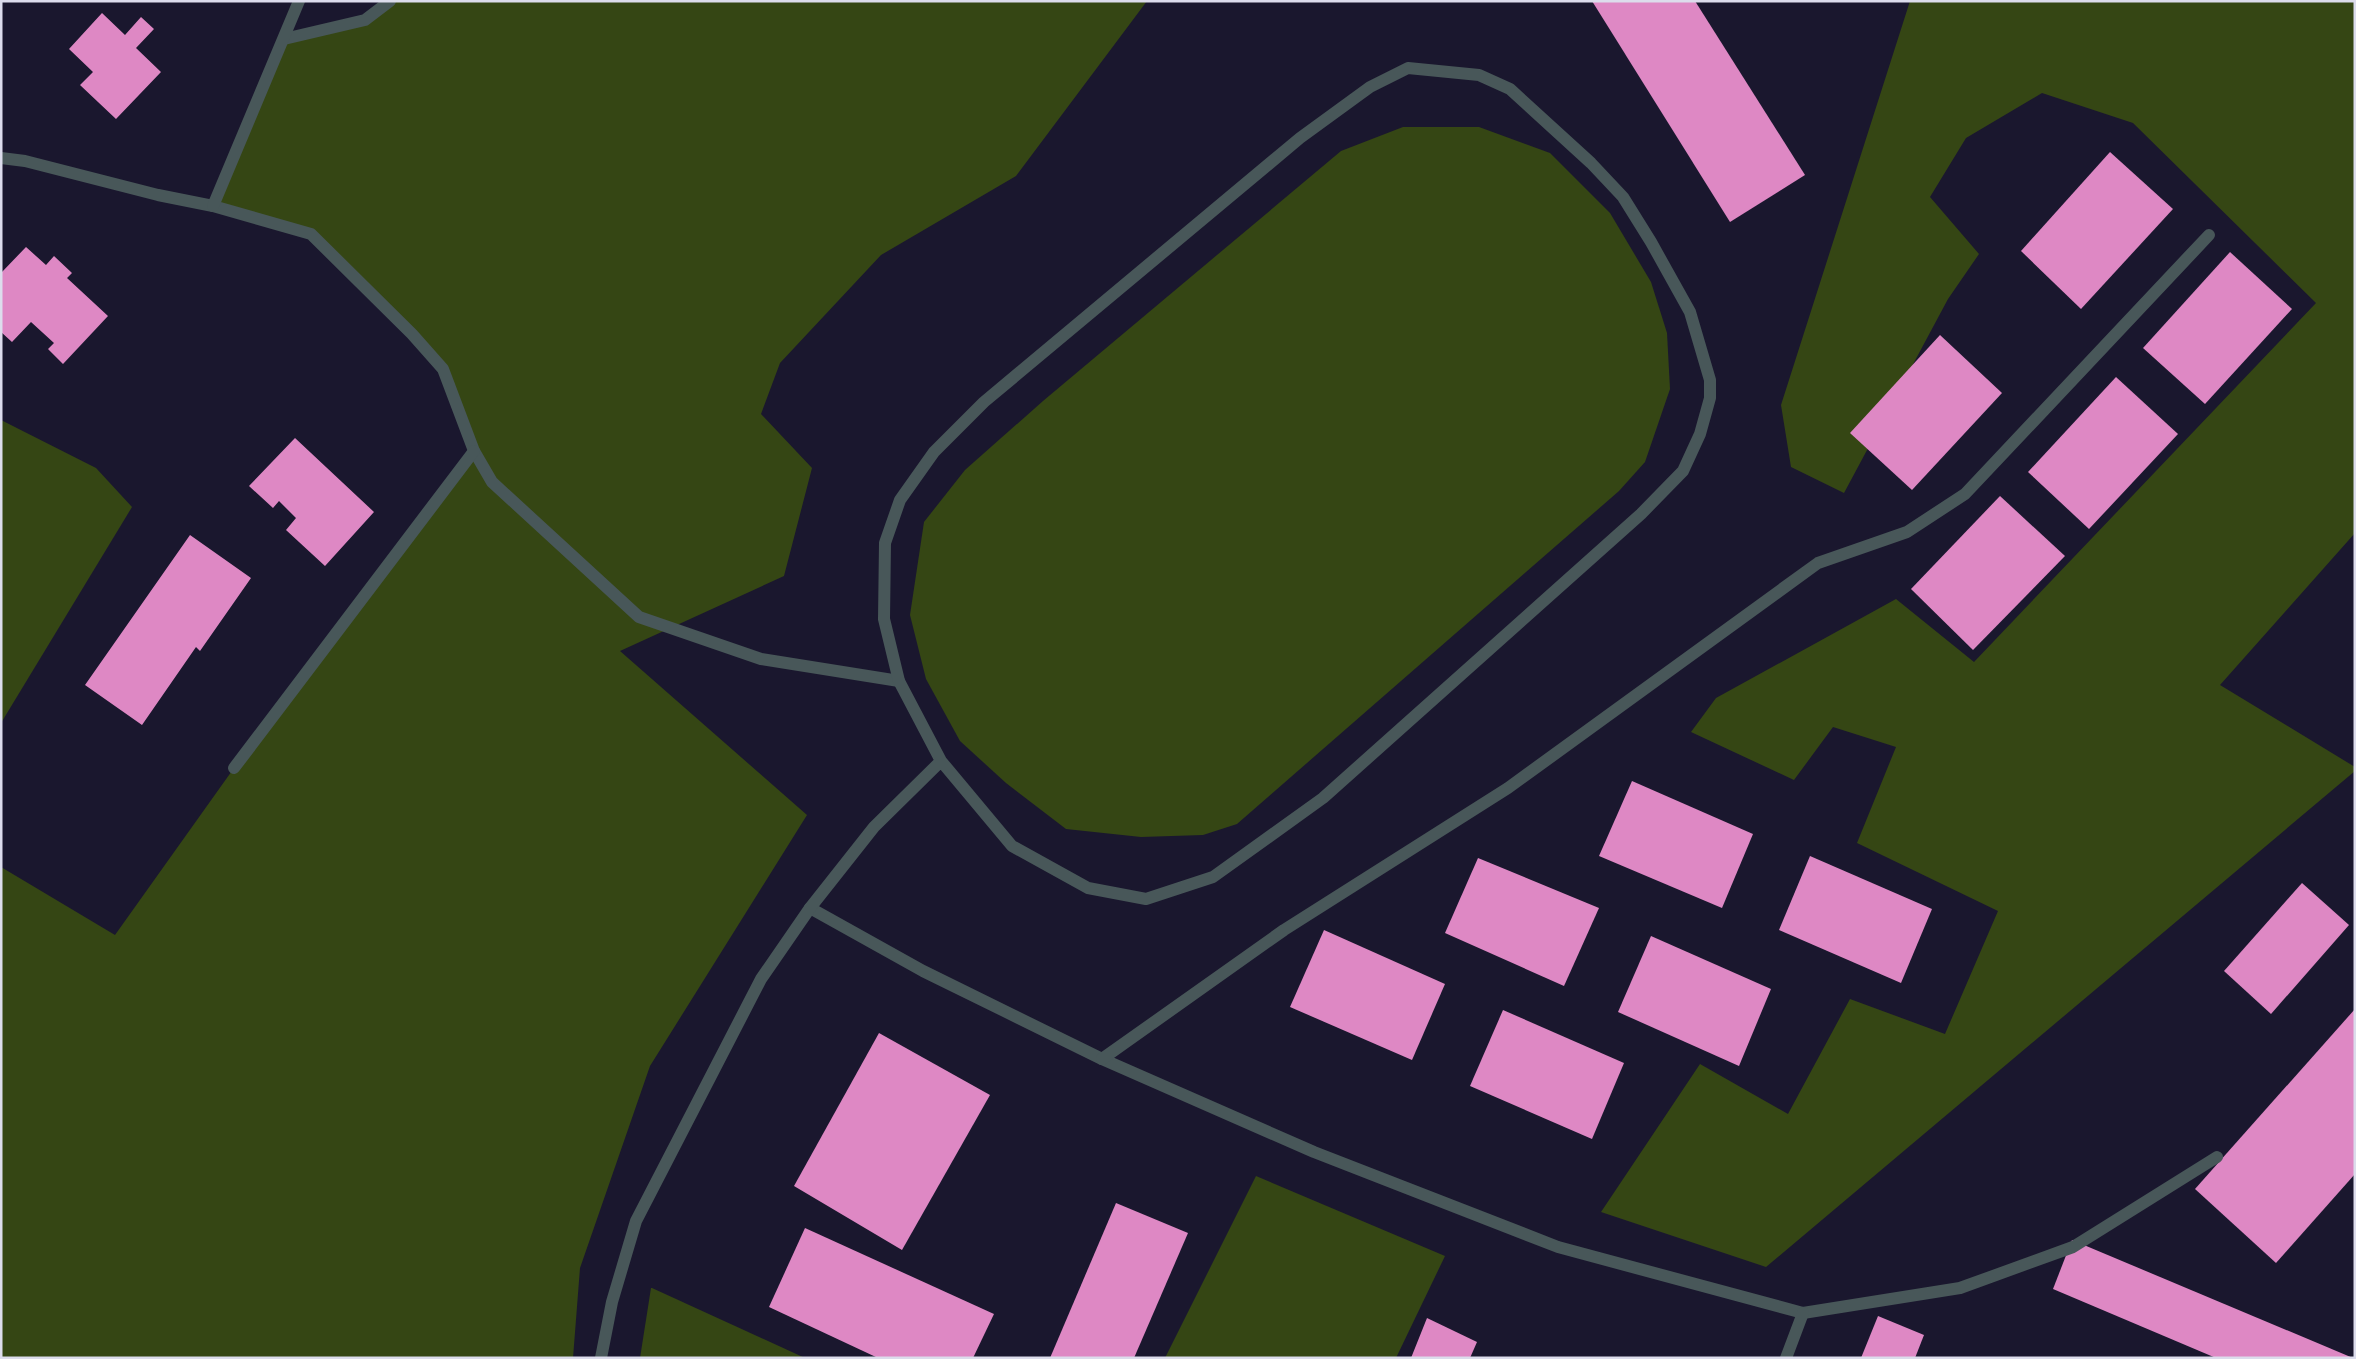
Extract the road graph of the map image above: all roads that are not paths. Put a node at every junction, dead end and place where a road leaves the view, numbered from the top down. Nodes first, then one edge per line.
1 (299, 1) edge
2 (390, 1) edge
3 (284, 39) junction
4 (1, 158) edge
5 (212, 206) junction
6 (2209, 235) dead end
7 (474, 451) junction
8 (899, 681) junction
9 (941, 761) junction
10 (234, 768) dead end
11 (810, 908) junction
12 (1102, 1059) junction
13 (2217, 1158) dead end
14 (1803, 1313) junction
15 (600, 1358) edge
16 (1786, 1358) edge

1 - 3 street
2 - 3 street
3 - 5 street
4 - 5 street
5 - 7 street
6 - 12 street
7 - 8 street
7 - 10 street
8 - 9 street
8 - 9 street
9 - 11 street
11 - 12 street
11 - 15 street
12 - 14 street
13 - 14 street
14 - 16 street

